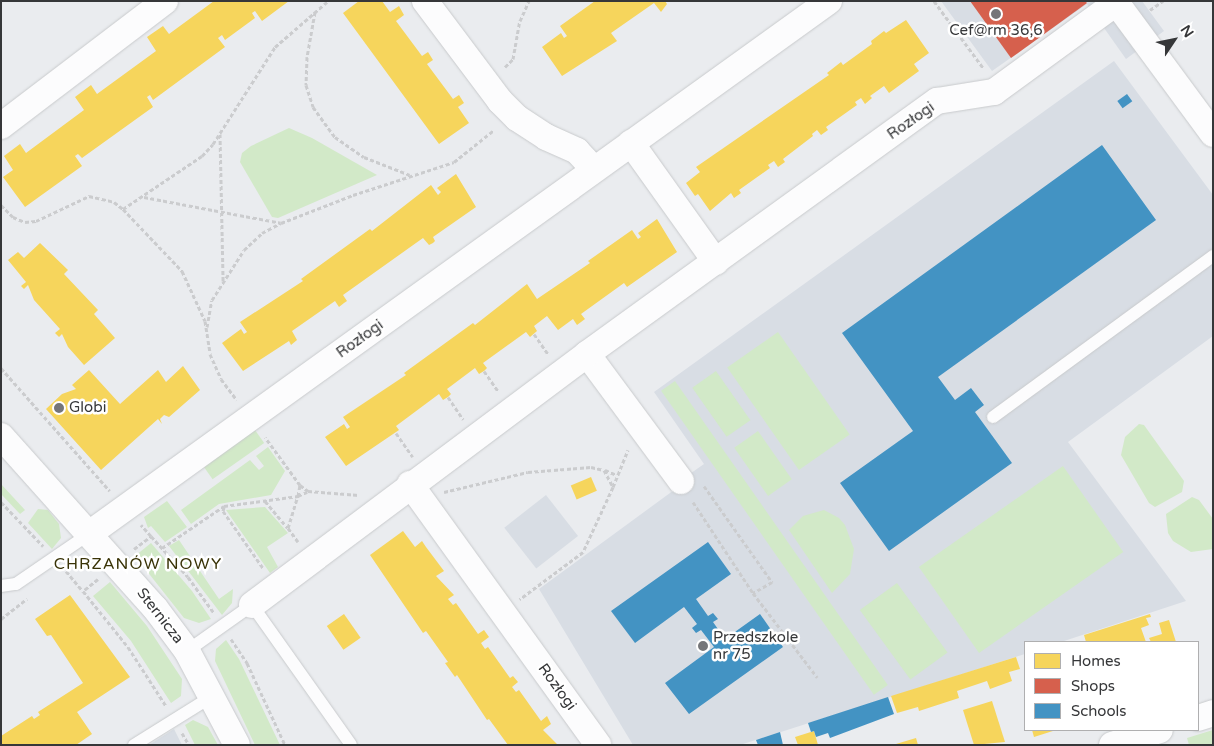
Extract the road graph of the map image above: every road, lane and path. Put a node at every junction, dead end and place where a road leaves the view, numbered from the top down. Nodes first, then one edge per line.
1 (165, 1) edge
2 (328, 1) edge
3 (425, 1) edge
4 (529, 1) edge
5 (829, 1) edge
6 (934, 1) edge
7 (1163, 1) edge
8 (1116, 2) edge
9 (315, 11) junction
10 (1145, 14) dead end
11 (485, 82) junction
12 (998, 89) junction
13 (514, 114) junction
14 (1, 126) edge
15 (220, 133) junction
16 (1213, 134) edge
17 (631, 143) junction
18 (594, 170) junction
19 (410, 175) junction
20 (144, 197) junction
21 (1, 205) edge
22 (123, 209) junction
23 (220, 212) junction
24 (281, 223) junction
25 (1213, 256) edge
26 (716, 262) junction
27 (223, 280) junction
28 (206, 330) junction
29 (534, 334) dead end
30 (587, 354) junction
31 (553, 360) dead end
32 (484, 371) dead end
33 (448, 397) dead end
34 (502, 397) dead end
35 (993, 417) dead end
36 (250, 418) junction
37 (466, 424) dead end
38 (639, 424) junction
39 (396, 433) dead end
40 (1, 436) edge
41 (604, 470) junction
42 (617, 476) junction
43 (406, 480) junction
44 (691, 482) junction
45 (300, 485) junction
46 (612, 487) junction
47 (308, 491) junction
48 (436, 494) dead end
49 (298, 496) junction
50 (264, 500) junction
51 (224, 506) junction
52 (89, 534) junction
53 (162, 548) dead end
54 (1, 586) edge
55 (276, 587) junction
56 (753, 593) junction
57 (252, 605) junction
58 (503, 612) junction
59 (187, 651) junction
60 (816, 677) dead end
61 (211, 698) junction
62 (1213, 713) edge
63 (1199, 718) edge
64 (1157, 731) edge
65 (134, 745) edge
66 (237, 745) edge
67 (351, 745) edge
68 (598, 745) edge
69 (1112, 745) edge

1 - 14 street
2 - 9 path
3 - 11 street
4 - 11 path
5 - 17 street, Rozłogi
6 - 12 path
7 - 10 path
8 - 12 street, Rozłogi
8 - 16 street
9 - 15 path
9 - 19 path
11 - 13 street
12 - 26 street, Rozłogi
13 - 18 street
13 - 19 path
15 - 20 path
15 - 23 path
17 - 18 street, Rozłogi
17 - 26 street
18 - 36 street, Rozłogi
19 - 24 path
20 - 22 path
20 - 23 path
21 - 22 path
22 - 28 path
23 - 24 path
23 - 27 path
24 - 27 path
25 - 35 lane
26 - 30 street, Rozłogi
27 - 28 path
28 - 36 path
29 - 31 path
30 - 38 street
30 - 43 street, Rozłogi
32 - 34 path
33 - 37 path
36 - 45 path
36 - 52 street, Rozłogi
38 - 42 path
38 - 44 street
39 - 43 path
40 - 52 street, Sternicza
41 - 42 path
41 - 46 path
41 - 48 path
42 - 46 path
43 - 47 path
43 - 55 street, Rozłogi
43 - 58 street, Rozłogi
44 - 56 path
44 - 56 path
45 - 47 path
45 - 49 path
46 - 58 path
47 - 49 path
49 - 50 path
49 - 50 path
50 - 51 path
51 - 53 path
51 - 55 path
52 - 54 lane
52 - 59 street, Sternicza
55 - 57 street, Rozłogi
56 - 60 path
57 - 59 lane
57 - 67 lane
58 - 68 street, Rozłogi
59 - 61 street, Sternicza
61 - 65 lane
61 - 66 street, Sternicza
62 - 63 street
64 - 69 street

